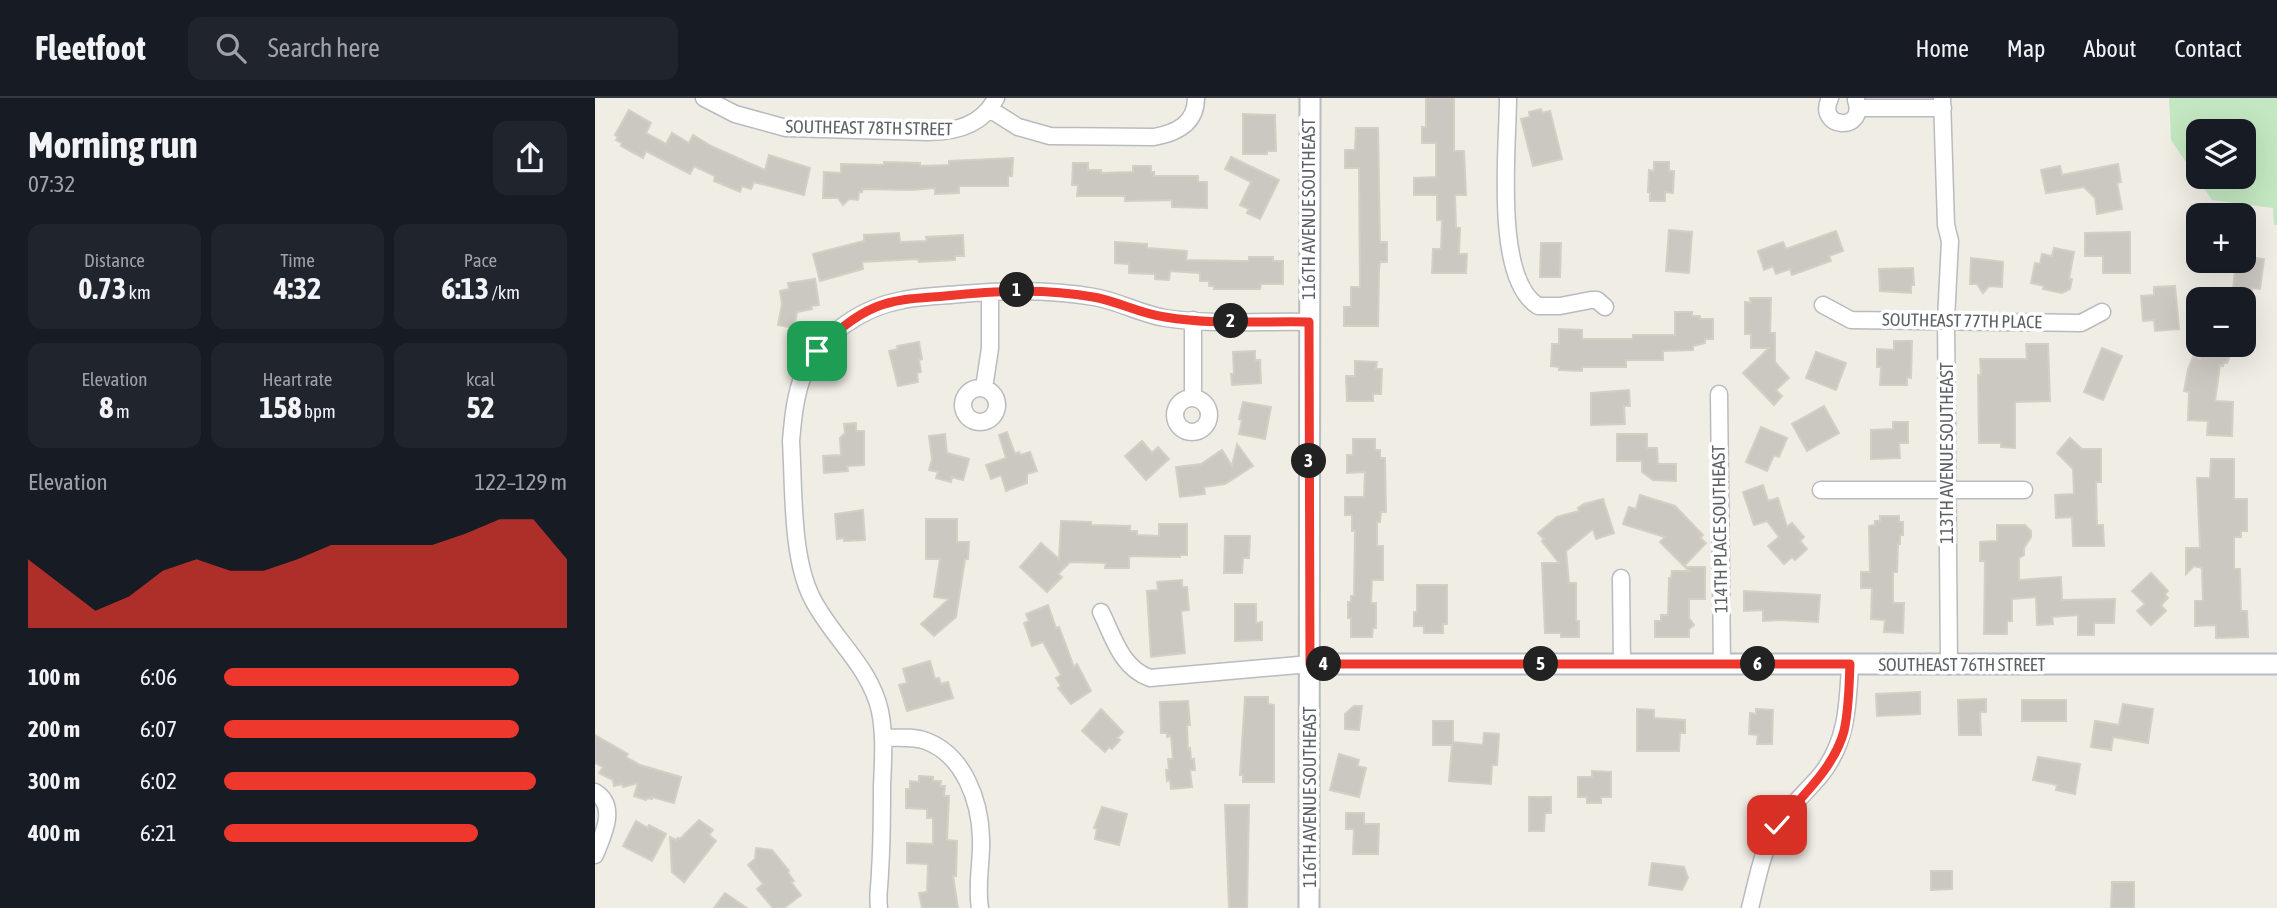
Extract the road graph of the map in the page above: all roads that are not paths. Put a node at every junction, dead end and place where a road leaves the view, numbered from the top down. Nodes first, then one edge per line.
1 (704, 98) edge
2 (1196, 98) edge
3 (1310, 98) edge
4 (1509, 98) edge
5 (1830, 98) edge
6 (1857, 103) edge
7 (1942, 103) edge
8 (993, 104) edge
9 (990, 292) junction
10 (1823, 304) dead end
11 (1605, 307) dead end
12 (2102, 312) dead end
13 (1193, 320) junction
14 (1946, 320) junction
15 (1309, 322) junction
16 (984, 388) dead end
17 (1719, 394) dead end
18 (1193, 397) dead end
19 (1947, 489) junction
20 (1821, 490) dead end
21 (2024, 490) dead end
22 (1621, 578) dead end
23 (1101, 611) dead end
24 (1310, 664) junction
25 (1622, 664) junction
26 (1722, 664) junction
27 (1850, 664) junction
28 (2277, 664) edge
29 (1949, 666) junction
30 (883, 738) junction
31 (595, 792) edge
32 (595, 855) edge
33 (876, 905) edge
34 (980, 908) edge
35 (1309, 908) edge
36 (1750, 908) edge

1 - 8 street, SOUTHEAST 78TH STREET
2 - 8 street
3 - 15 street, 116TH AVENUE SOUTHEAST
4 - 11 street
5 - 6 street
6 - 7 street
7 - 14 street, 113TH AVENUE SOUTHEAST
9 - 13 street
9 - 16 street
9 - 30 street
10 - 14 street, SOUTHEAST 77TH PLACE
12 - 14 street, SOUTHEAST 77TH PLACE
13 - 15 street
13 - 18 street
14 - 19 street, 113TH AVENUE SOUTHEAST
15 - 24 street, 116TH AVENUE SOUTHEAST
17 - 26 street, 114TH PLACE SOUTHEAST
19 - 20 street
19 - 21 street
19 - 29 street, 113TH AVENUE SOUTHEAST
22 - 25 street
23 - 24 street
24 - 25 street, SOUTHEAST 76TH STREET
24 - 35 street, 116TH AVENUE SOUTHEAST
25 - 26 street, SOUTHEAST 76TH STREET
26 - 27 street, SOUTHEAST 76TH STREET
27 - 29 street, SOUTHEAST 76TH STREET
27 - 36 street
28 - 29 street, SOUTHEAST 76TH STREET
30 - 33 street
30 - 34 street
31 - 32 street

